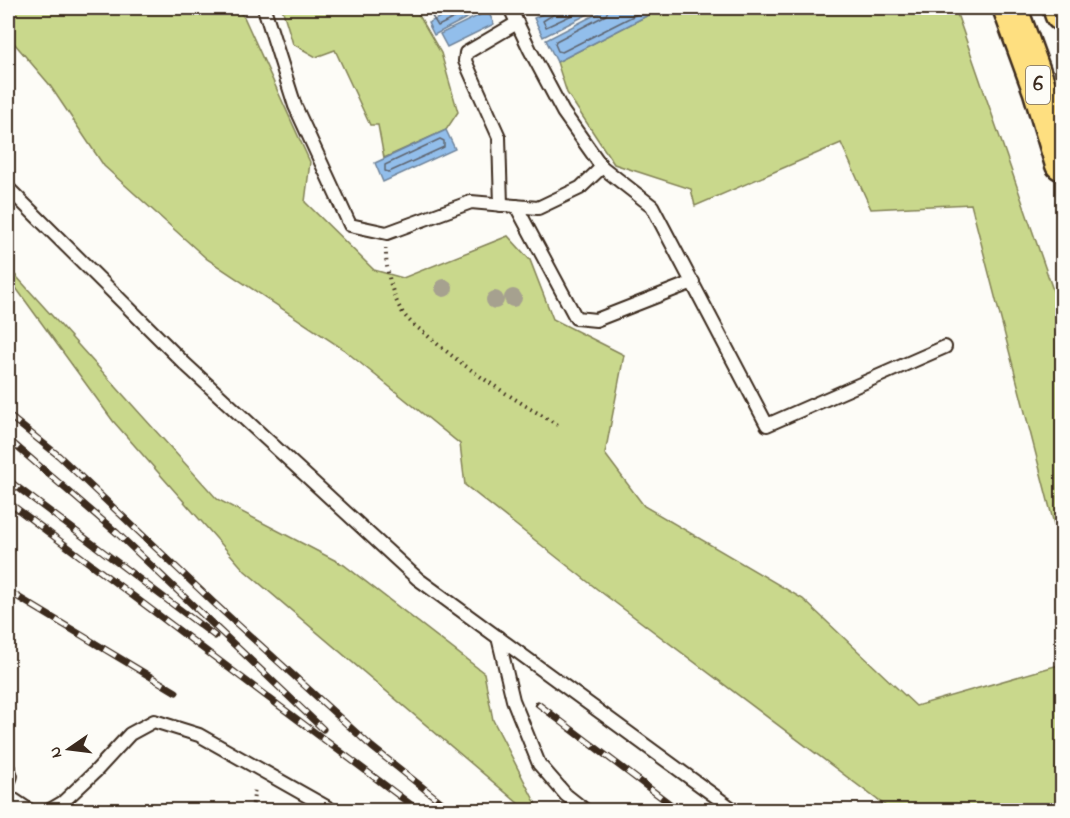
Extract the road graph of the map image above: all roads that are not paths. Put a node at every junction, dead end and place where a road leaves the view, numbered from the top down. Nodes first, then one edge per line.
1 (264, 8) edge
2 (510, 8) edge
3 (1010, 8) edge
4 (1060, 8) edge
5 (1062, 14) edge
6 (517, 23) junction
7 (1062, 163) edge
8 (602, 167) junction
9 (8, 188) edge
10 (501, 205) junction
11 (516, 206) junction
12 (693, 282) junction
13 (945, 347) dead end
14 (498, 637) junction
15 (8, 768) edge
16 (8, 784) edge
17 (8, 796) edge
18 (30, 810) edge
19 (50, 810) edge
20 (332, 810) edge
21 (585, 810) edge
22 (734, 810) edge

1 - 10 lane
2 - 6 lane
3 - 7 highway, 6
4 - 5 highway
6 - 8 lane
6 - 10 lane
8 - 11 lane
8 - 12 lane
9 - 14 lane
10 - 11 lane
11 - 12 lane
12 - 13 lane
14 - 21 lane
14 - 22 lane
15 - 16 lane
17 - 18 lane
19 - 20 lane

